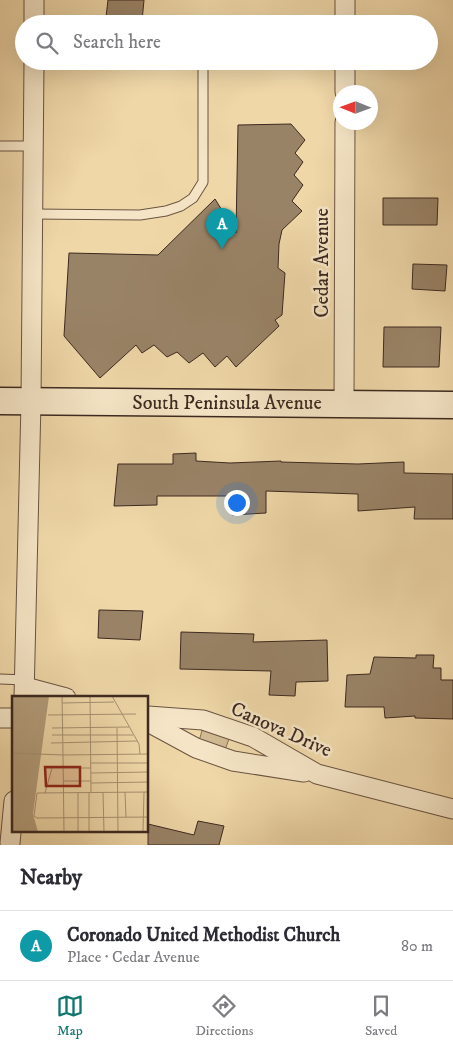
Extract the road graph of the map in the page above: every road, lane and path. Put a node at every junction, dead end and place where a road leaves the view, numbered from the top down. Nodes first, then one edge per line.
1 (34, 0) edge
2 (345, 0) edge
3 (34, 15) edge
4 (345, 15) edge
5 (34, 70) edge
6 (203, 70) edge
7 (345, 70) edge
8 (345, 85) edge
9 (345, 130) edge
10 (0, 146) edge
11 (33, 146) junction
12 (33, 214) junction
13 (0, 401) edge
14 (31, 402) junction
15 (344, 404) junction
16 (453, 405) edge
17 (0, 680) edge
18 (25, 688) edge
19 (58, 696) edge
20 (149, 716) edge
21 (149, 723) edge
22 (317, 774) junction
23 (453, 809) edge
24 (12, 822) edge
25 (10, 843) dead end

1 - 3 street
2 - 4 street
5 - 11 street
6 - 12 lane
7 - 8 street
9 - 15 street, Cedar Avenue
10 - 11 lane
11 - 12 street
12 - 14 street
13 - 14 main road, South Peninsula Avenue
14 - 15 main road, South Peninsula Avenue
14 - 18 street
15 - 16 main road, South Peninsula Avenue
17 - 18 lane
18 - 19 street
20 - 22 street, Canova Drive
21 - 22 street
22 - 23 street, Canova Drive
24 - 25 street

